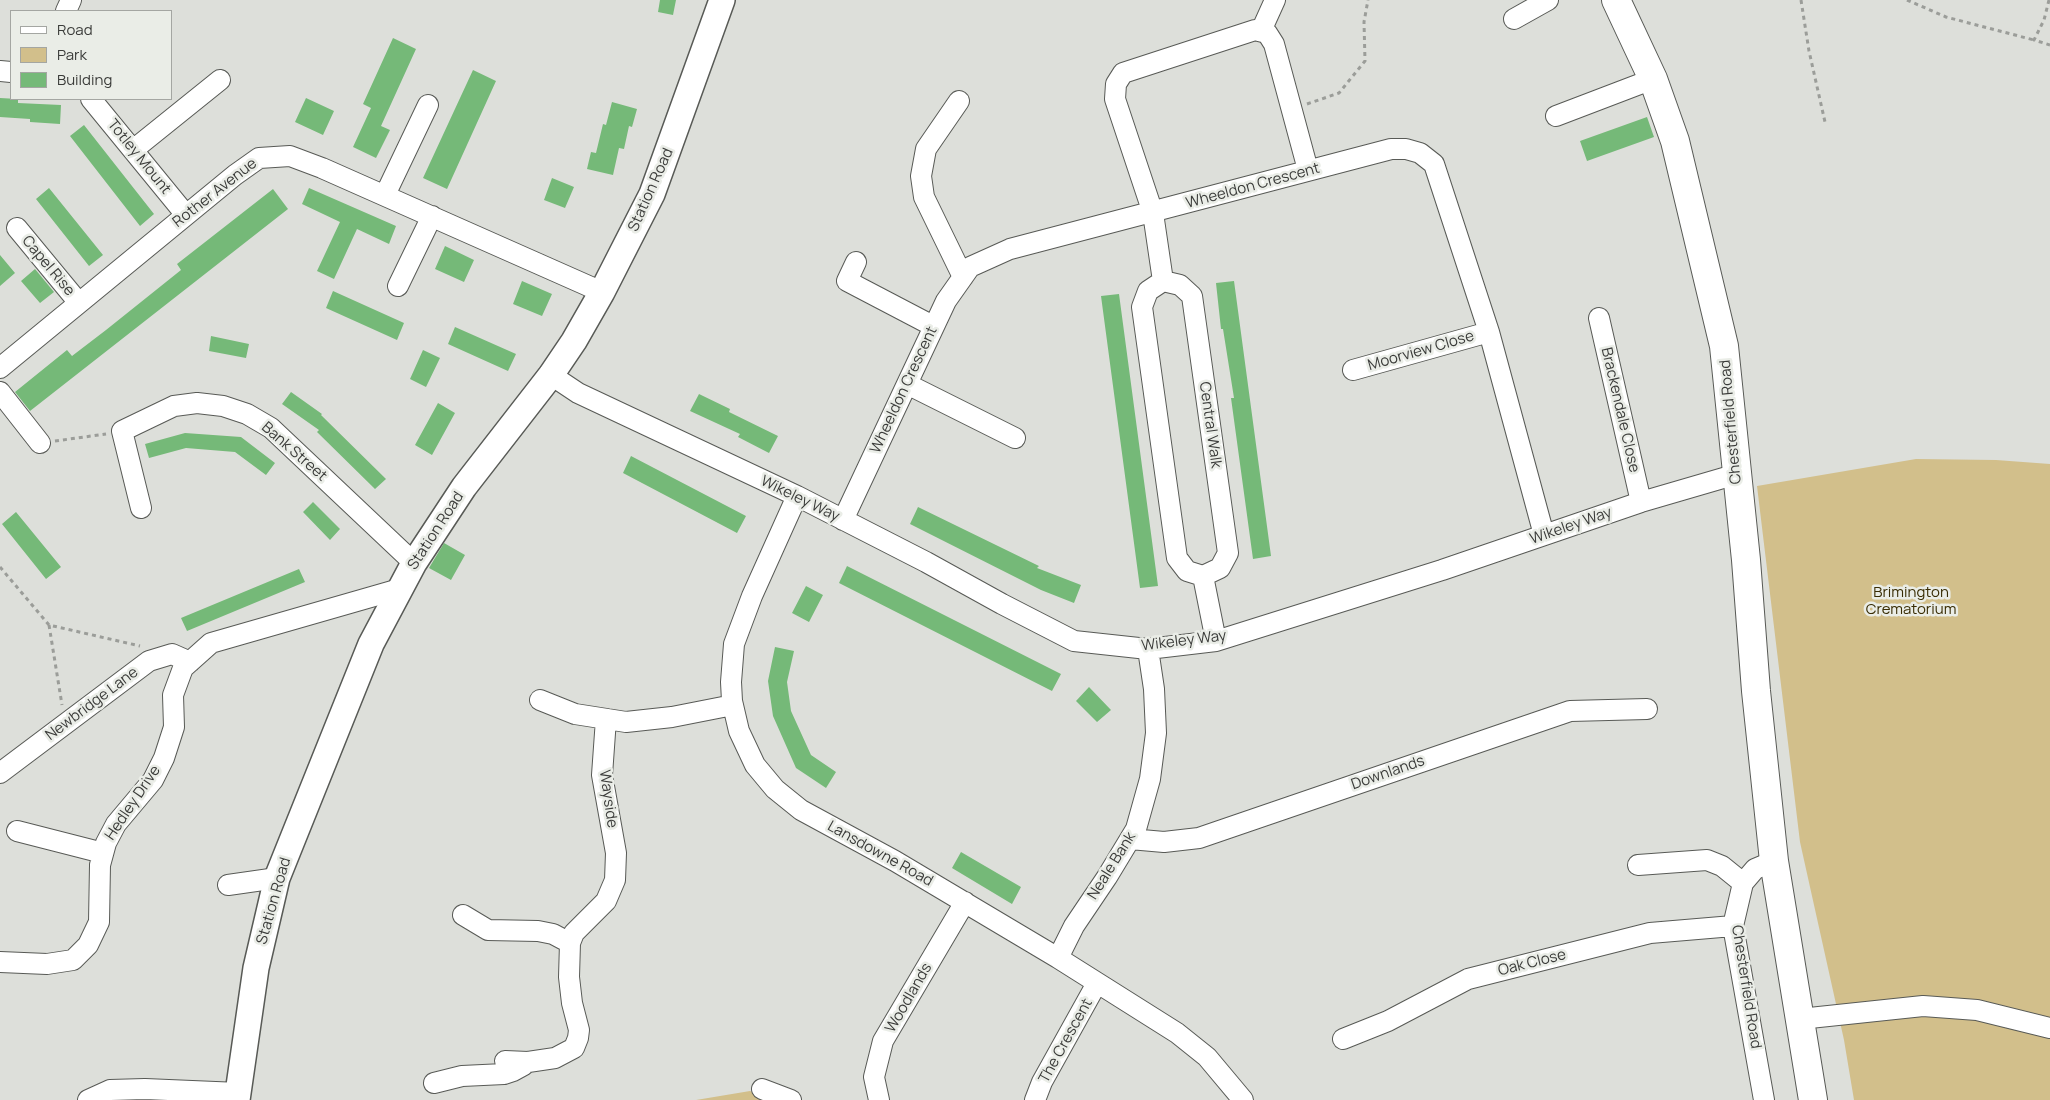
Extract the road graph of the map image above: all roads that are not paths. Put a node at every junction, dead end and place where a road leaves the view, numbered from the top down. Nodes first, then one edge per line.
1 (722, 0) edge
2 (1275, 0) edge
3 (1548, 0) edge
4 (1616, 0) edge
5 (1514, 19) dead end
6 (1261, 32) junction
7 (1653, 79) junction
8 (220, 80) dead end
9 (92, 100) edge
10 (959, 101) dead end
11 (428, 105) dead end
12 (1556, 116) dead end
13 (134, 150) junction
14 (1308, 170) junction
15 (385, 196) junction
16 (1153, 212) junction
17 (186, 214) junction
18 (432, 216) junction
19 (17, 228) dead end
20 (856, 262) dead end
21 (963, 277) junction
22 (1163, 281) junction
23 (398, 286) dead end
24 (602, 292) junction
25 (80, 303) junction
26 (1600, 318) dead end
27 (934, 326) junction
28 (1489, 332) junction
29 (0, 368) edge
30 (1353, 370) dead end
31 (551, 375) junction
32 (907, 384) junction
33 (0, 392) edge
34 (1015, 438) dead end
35 (40, 443) road end
36 (1736, 474) junction
37 (797, 496) junction
38 (1641, 502) junction
39 (141, 508) dead end
40 (843, 520) junction
41 (1544, 535) junction
42 (414, 563) junction
43 (1203, 576) junction
44 (400, 589) junction
45 (1216, 640) junction
46 (1148, 649) junction
47 (182, 661) junction
48 (540, 700) dead end
49 (733, 705) junction
50 (1646, 709) dead end
51 (606, 719) junction
52 (0, 773) edge
53 (17, 831) dead end
54 (1130, 840) junction
55 (103, 853) junction
56 (1774, 861) junction
57 (1638, 865) dead end
58 (277, 878) junction
59 (1743, 883) junction
60 (228, 885) dead end
61 (965, 902) junction
62 (463, 915) dead end
63 (1734, 926) junction
64 (570, 943) junction
65 (1058, 958) junction
66 (0, 962) edge
67 (1097, 983) junction
68 (1800, 1018) junction
69 (2050, 1028) edge
70 (1343, 1039) dead end
71 (505, 1061) dead end
72 (528, 1062) junction
73 (434, 1083) dead end
74 (762, 1089) dead end
75 (238, 1097) edge
76 (88, 1100) edge
77 (791, 1100) edge
78 (879, 1100) edge
79 (1035, 1100) edge
80 (1243, 1100) edge
81 (1764, 1100) edge
82 (1813, 1100) edge

1 - 24 main road, Station Road
2 - 6 street
3 - 5 street
4 - 7 highway, Chesterfield Road
6 - 14 street
6 - 16 street
7 - 12 street
7 - 36 highway, Chesterfield Road
8 - 13 street
9 - 13 street, Totley Mount
10 - 21 street
11 - 15 street
13 - 17 street, Totley Mount
14 - 16 street, Wheeldon Crescent
14 - 28 street, Wheeldon Crescent
15 - 17 street, Rother Avenue
15 - 18 street, Rother Avenue
16 - 21 street, Wheeldon Crescent
16 - 22 street
17 - 25 street, Rother Avenue
18 - 23 street
18 - 24 street, Rother Avenue
19 - 25 street, Capel Rise
20 - 27 street
21 - 27 street, Wheeldon Crescent
22 - 43 street
22 - 43 street, Central Walk
24 - 31 main road, Station Road
25 - 29 street, Rother Avenue
26 - 38 street, Brackendale Close
27 - 32 street, Wheeldon Crescent
28 - 30 street, Moorview Close
28 - 41 street, Wheeldon Crescent
31 - 37 street, Wikeley Way
31 - 42 main road, Station Road
32 - 34 street
32 - 40 street, Wheeldon Crescent
33 - 35 street
36 - 38 street, Wikeley Way
36 - 56 highway, Chesterfield Road
37 - 40 street, Wikeley Way
37 - 49 street, Lansdowne Road
38 - 41 street, Wikeley Way
39 - 42 street, Bank Street
40 - 46 street, Wikeley Way
41 - 45 street, Wikeley Way
42 - 44 main road, Station Road
43 - 45 street
44 - 47 street, Newbridge Lane
44 - 58 main road, Station Road
45 - 46 street, Wikeley Way
46 - 54 street, Neale Bank
47 - 52 street, Newbridge Lane
47 - 55 street, Hedley Drive
48 - 51 street
49 - 51 street
49 - 61 street, Lansdowne Road
50 - 54 street, Downlands
51 - 64 street, Wayside
53 - 55 street, Hedley Drive
54 - 65 street, Neale Bank
55 - 66 street, Hedley Drive
56 - 59 street
56 - 68 highway, Chesterfield Road
57 - 59 street
58 - 60 street
58 - 75 main road, Station Road
59 - 63 street, Chesterfield Road
61 - 65 street, Lansdowne Road
61 - 78 street, Woodlands
62 - 64 street
63 - 70 street, Oak Close
63 - 81 street, Chesterfield Road
64 - 72 street
65 - 67 street, Lansdowne Road
67 - 79 street, The Crescent
67 - 80 street, Lansdowne Road
68 - 69 street
68 - 82 highway, Chesterfield Road
71 - 72 street
72 - 73 street
74 - 77 street
75 - 76 street

